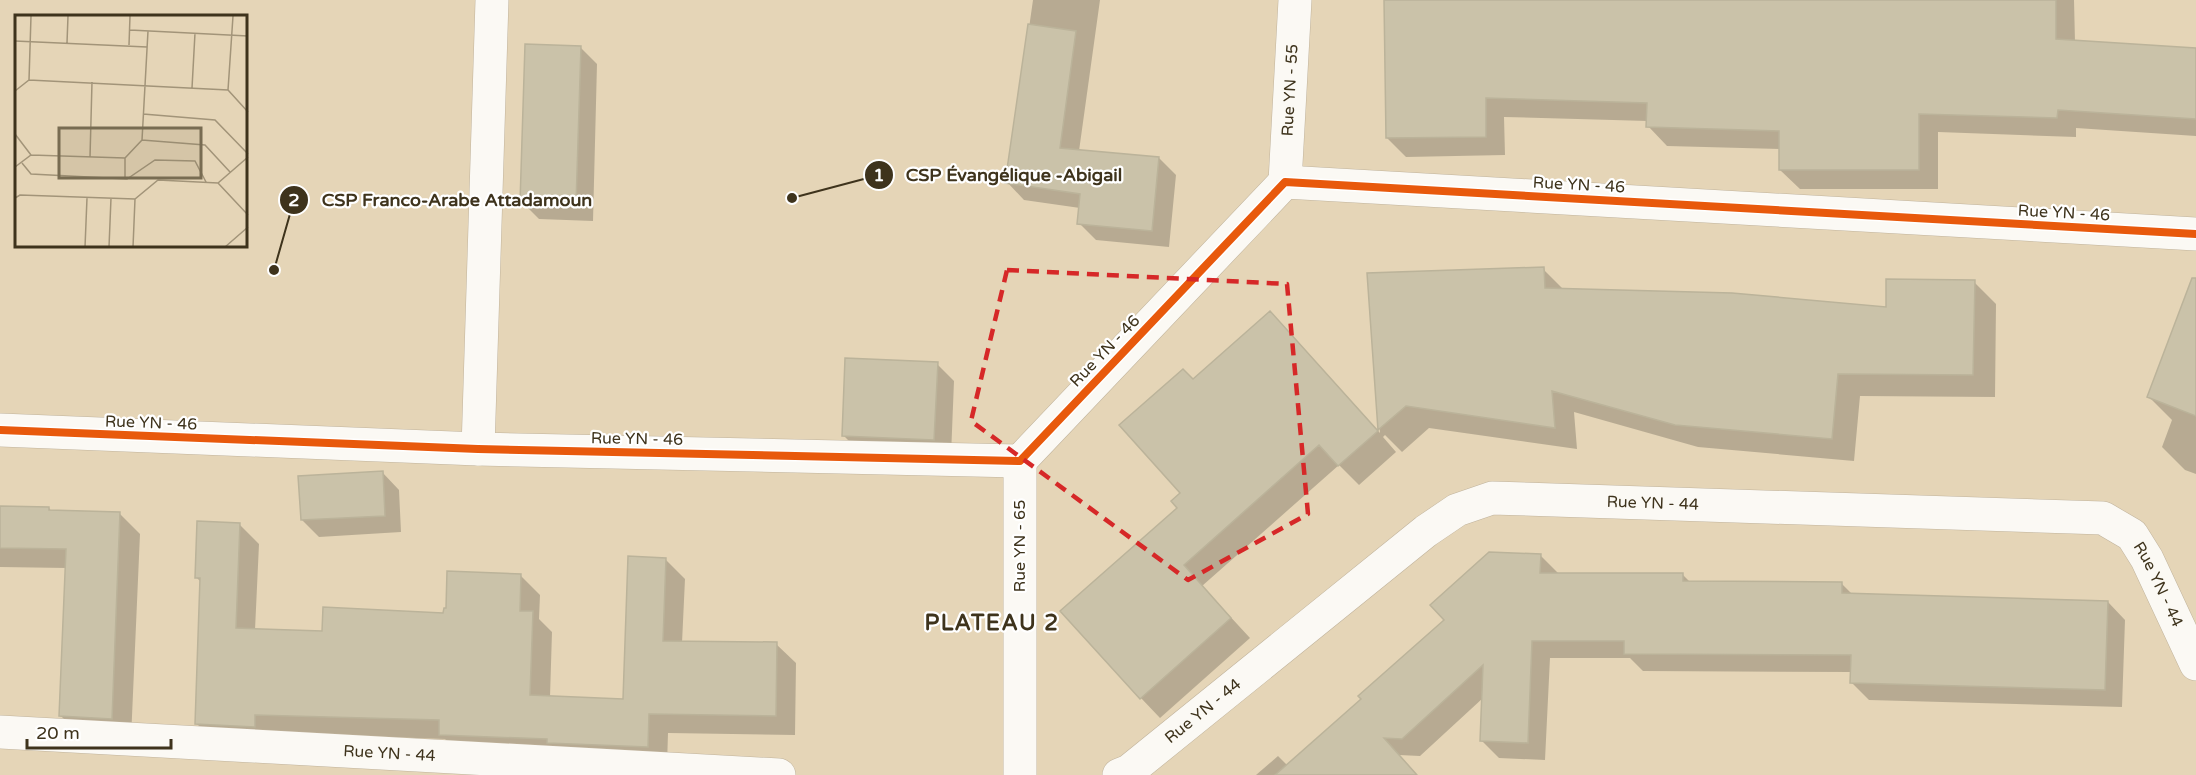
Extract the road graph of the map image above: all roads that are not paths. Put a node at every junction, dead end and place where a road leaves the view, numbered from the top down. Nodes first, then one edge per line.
1 (492, 0) edge
2 (1295, 0) edge
3 (1285, 182) junction
4 (2196, 234) edge
5 (0, 430) edge
6 (478, 448) junction
7 (1020, 461) junction
8 (2196, 664) edge
9 (0, 732) edge
10 (779, 775) edge
11 (1020, 775) edge
12 (1119, 775) edge

1 - 6 street
2 - 3 street, Rue YN - 55
3 - 4 street, Rue YN - 46
3 - 7 street, Rue YN - 46
5 - 6 street, Rue YN - 46
6 - 7 street, Rue YN - 46
7 - 11 street, Rue YN - 65
8 - 12 street, Rue YN - 44
9 - 10 street, Rue YN - 44

